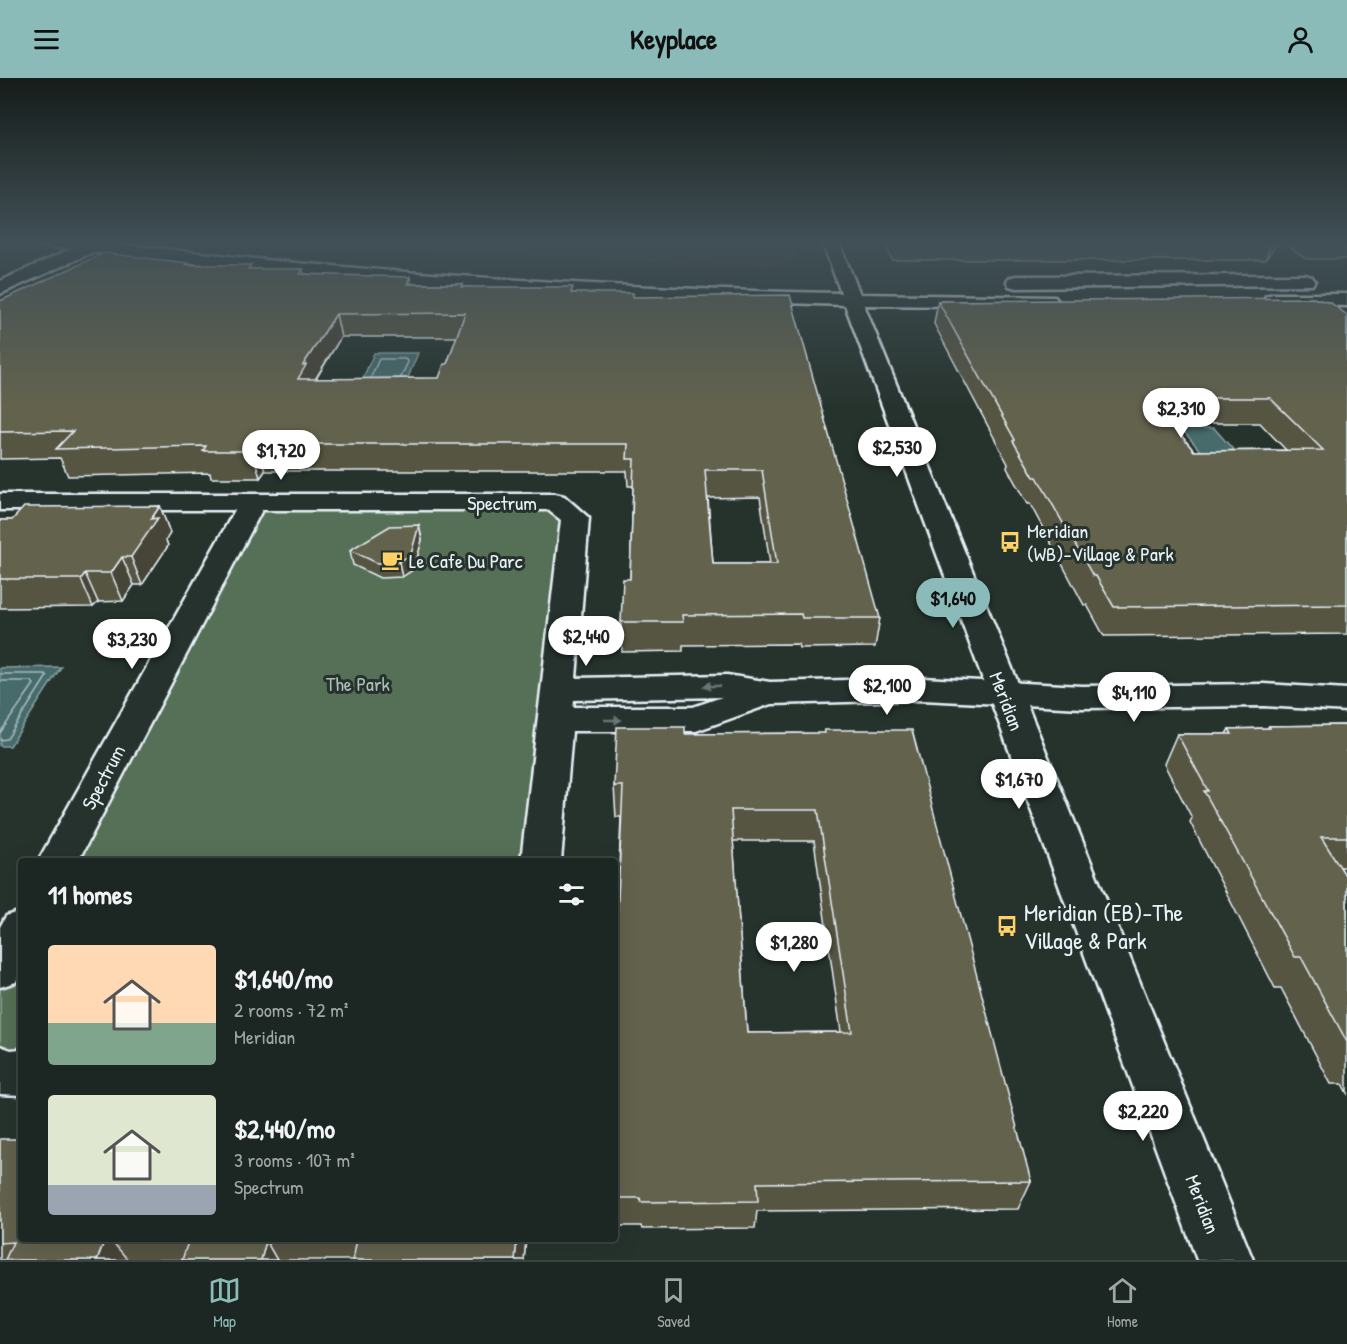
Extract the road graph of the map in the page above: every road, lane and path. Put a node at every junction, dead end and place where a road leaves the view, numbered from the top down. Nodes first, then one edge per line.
1 (851, 296) edge
2 (980, 296) edge
3 (1257, 300) edge
4 (1347, 300) edge
5 (1070, 301) edge
6 (2, 503) edge
7 (252, 503) junction
8 (1347, 682) edge
9 (1005, 694) junction
10 (1264, 695) junction
11 (1347, 700) edge
12 (556, 704) junction
13 (60, 858) edge
14 (541, 858) edge
15 (18, 935) edge
16 (0, 968) edge
17 (0, 1068) edge
18 (18, 1072) edge
19 (1225, 1260) edge

1 - 9 street, Meridian
2 - 5 street
3 - 4 street
6 - 7 street, Spectrum
7 - 12 street, Spectrum
7 - 13 street, Spectrum
8 - 10 street
9 - 10 street
9 - 12 street
9 - 19 street, Meridian
10 - 11 street
12 - 14 street, Spectrum
15 - 16 street
17 - 18 street

